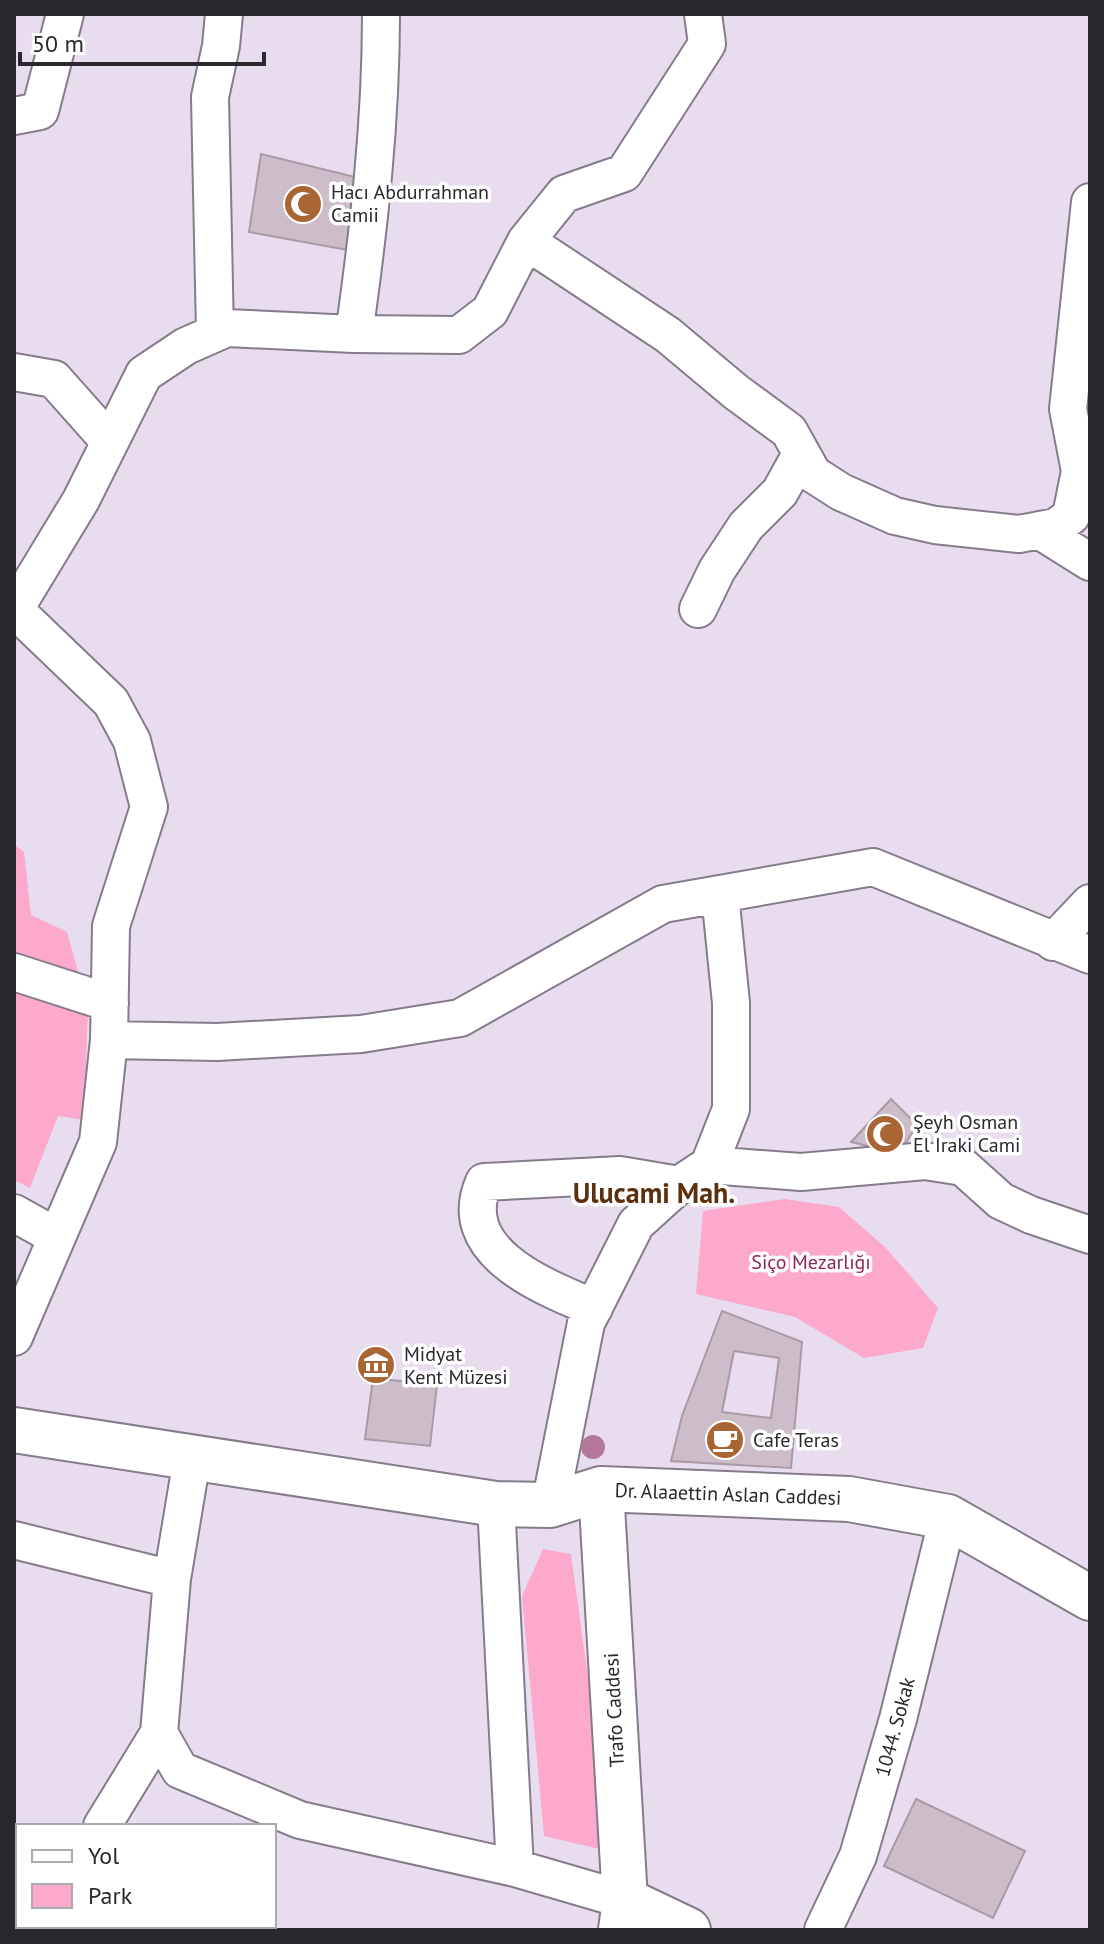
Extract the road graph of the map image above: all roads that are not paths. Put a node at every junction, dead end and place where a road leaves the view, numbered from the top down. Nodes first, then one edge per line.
1 (65, 14) edge
2 (224, 14) edge
3 (381, 14) edge
4 (703, 14) edge
5 (14, 116) edge
6 (1090, 202) edge
7 (526, 241) junction
8 (215, 333) junction
9 (354, 334) junction
10 (14, 372) edge
11 (110, 442) junction
12 (801, 454) junction
13 (1085, 467) edge
14 (1039, 530) junction
15 (1090, 562) edge
16 (14, 609) edge
17 (698, 609) dead end
18 (720, 894) junction
19 (1090, 903) edge
20 (1053, 942) junction
21 (1090, 955) edge
22 (14, 972) edge
23 (110, 1003) junction
24 (109, 1040) junction
25 (709, 1165) junction
26 (679, 1185) junction
27 (14, 1213) edge
28 (1090, 1233) edge
29 (57, 1237) junction
30 (594, 1308) junction
31 (14, 1337) edge
32 (14, 1430) edge
33 (192, 1459) junction
34 (601, 1489) junction
35 (496, 1504) junction
36 (550, 1505) junction
37 (948, 1517) junction
38 (14, 1540) edge
39 (172, 1579) junction
40 (1090, 1598) edge
41 (159, 1733) junction
42 (103, 1824) edge
43 (515, 1868) junction
44 (623, 1915) edge
45 (688, 1930) edge
46 (823, 1930) edge

1 - 5 street
2 - 8 street
3 - 9 street
4 - 7 street
6 - 13 street
7 - 9 street
7 - 12 street
8 - 9 street
8 - 11 street
10 - 11 street
11 - 16 street
12 - 14 street
12 - 17 street
13 - 14 street
14 - 15 street
16 - 23 street
18 - 20 street
18 - 24 street
18 - 25 street
19 - 20 street
20 - 21 street
22 - 23 street
23 - 24 street
24 - 29 street
25 - 26 street
25 - 28 street
26 - 30 street
26 - 30 street
27 - 29 street
29 - 31 street
30 - 36 street
32 - 33 street, Dr. Alaaettin Aslan Caddesi
33 - 35 street, Dr. Alaaettin Aslan Caddesi
33 - 39 street
34 - 36 street, Dr. Alaaettin Aslan Caddesi
34 - 37 street, Dr. Alaaettin Aslan Caddesi
34 - 44 street, Trafo Caddesi
35 - 36 street, Dr. Alaaettin Aslan Caddesi
35 - 43 street
37 - 40 street, Dr. Alaaettin Aslan Caddesi
37 - 46 street, 1044. Sokak
38 - 39 street
39 - 41 street
41 - 42 street
41 - 43 street
43 - 44 street
44 - 45 street

